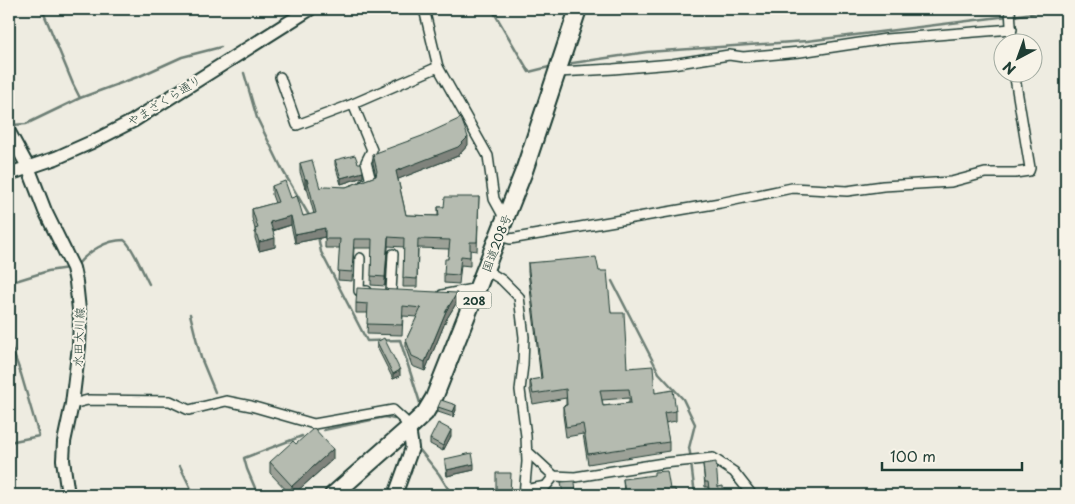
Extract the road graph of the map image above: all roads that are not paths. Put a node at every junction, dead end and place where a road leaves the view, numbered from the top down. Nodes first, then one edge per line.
1 (310, 9) edge
2 (424, 9) edge
3 (578, 9) edge
4 (1010, 9) edge
5 (1012, 29) joint
6 (560, 65) junction
7 (438, 67) junction
8 (280, 77) dead end
9 (1016, 82) edge
10 (353, 104) junction
11 (9, 132) edge
12 (28, 168) junction
13 (9, 174) edge
14 (353, 187) edge
15 (505, 219) junction
16 (499, 236) junction
17 (394, 254) dead end
18 (360, 258) dead end
19 (486, 270) junction
20 (479, 288) junction
21 (435, 294) edge
22 (72, 404) junction
23 (409, 428) junction
24 (527, 452) junction
25 (554, 476) junction
26 (524, 493) edge
27 (68, 495) edge
28 (332, 495) edge
29 (395, 495) edge
30 (752, 495) edge

1 - 12 main road, やまざくら通り
2 - 7 street
3 - 6 highway, 国道208号 / 208
4 - 5 street
5 - 6 street
6 - 15 highway, 国道208号 / 208
7 - 10 street
7 - 15 street
8 - 10 street
9 - 16 street
10 - 14 street
11 - 12 main road, 水田大川線
12 - 13 main road, やまざくら通り
12 - 22 main road, 水田大川線
15 - 16 highway, 国道208号 / 208
16 - 19 highway, 国道208号 / 208
17 - 18 street
19 - 20 highway, 国道208号 / 208
19 - 24 street
20 - 21 street
20 - 23 highway, 国道208号 / 208
22 - 23 street
22 - 27 main road, 水田大川線
23 - 28 highway, 国道208号 / 208
23 - 29 main road
24 - 25 street
24 - 26 street
25 - 26 street
25 - 30 street

